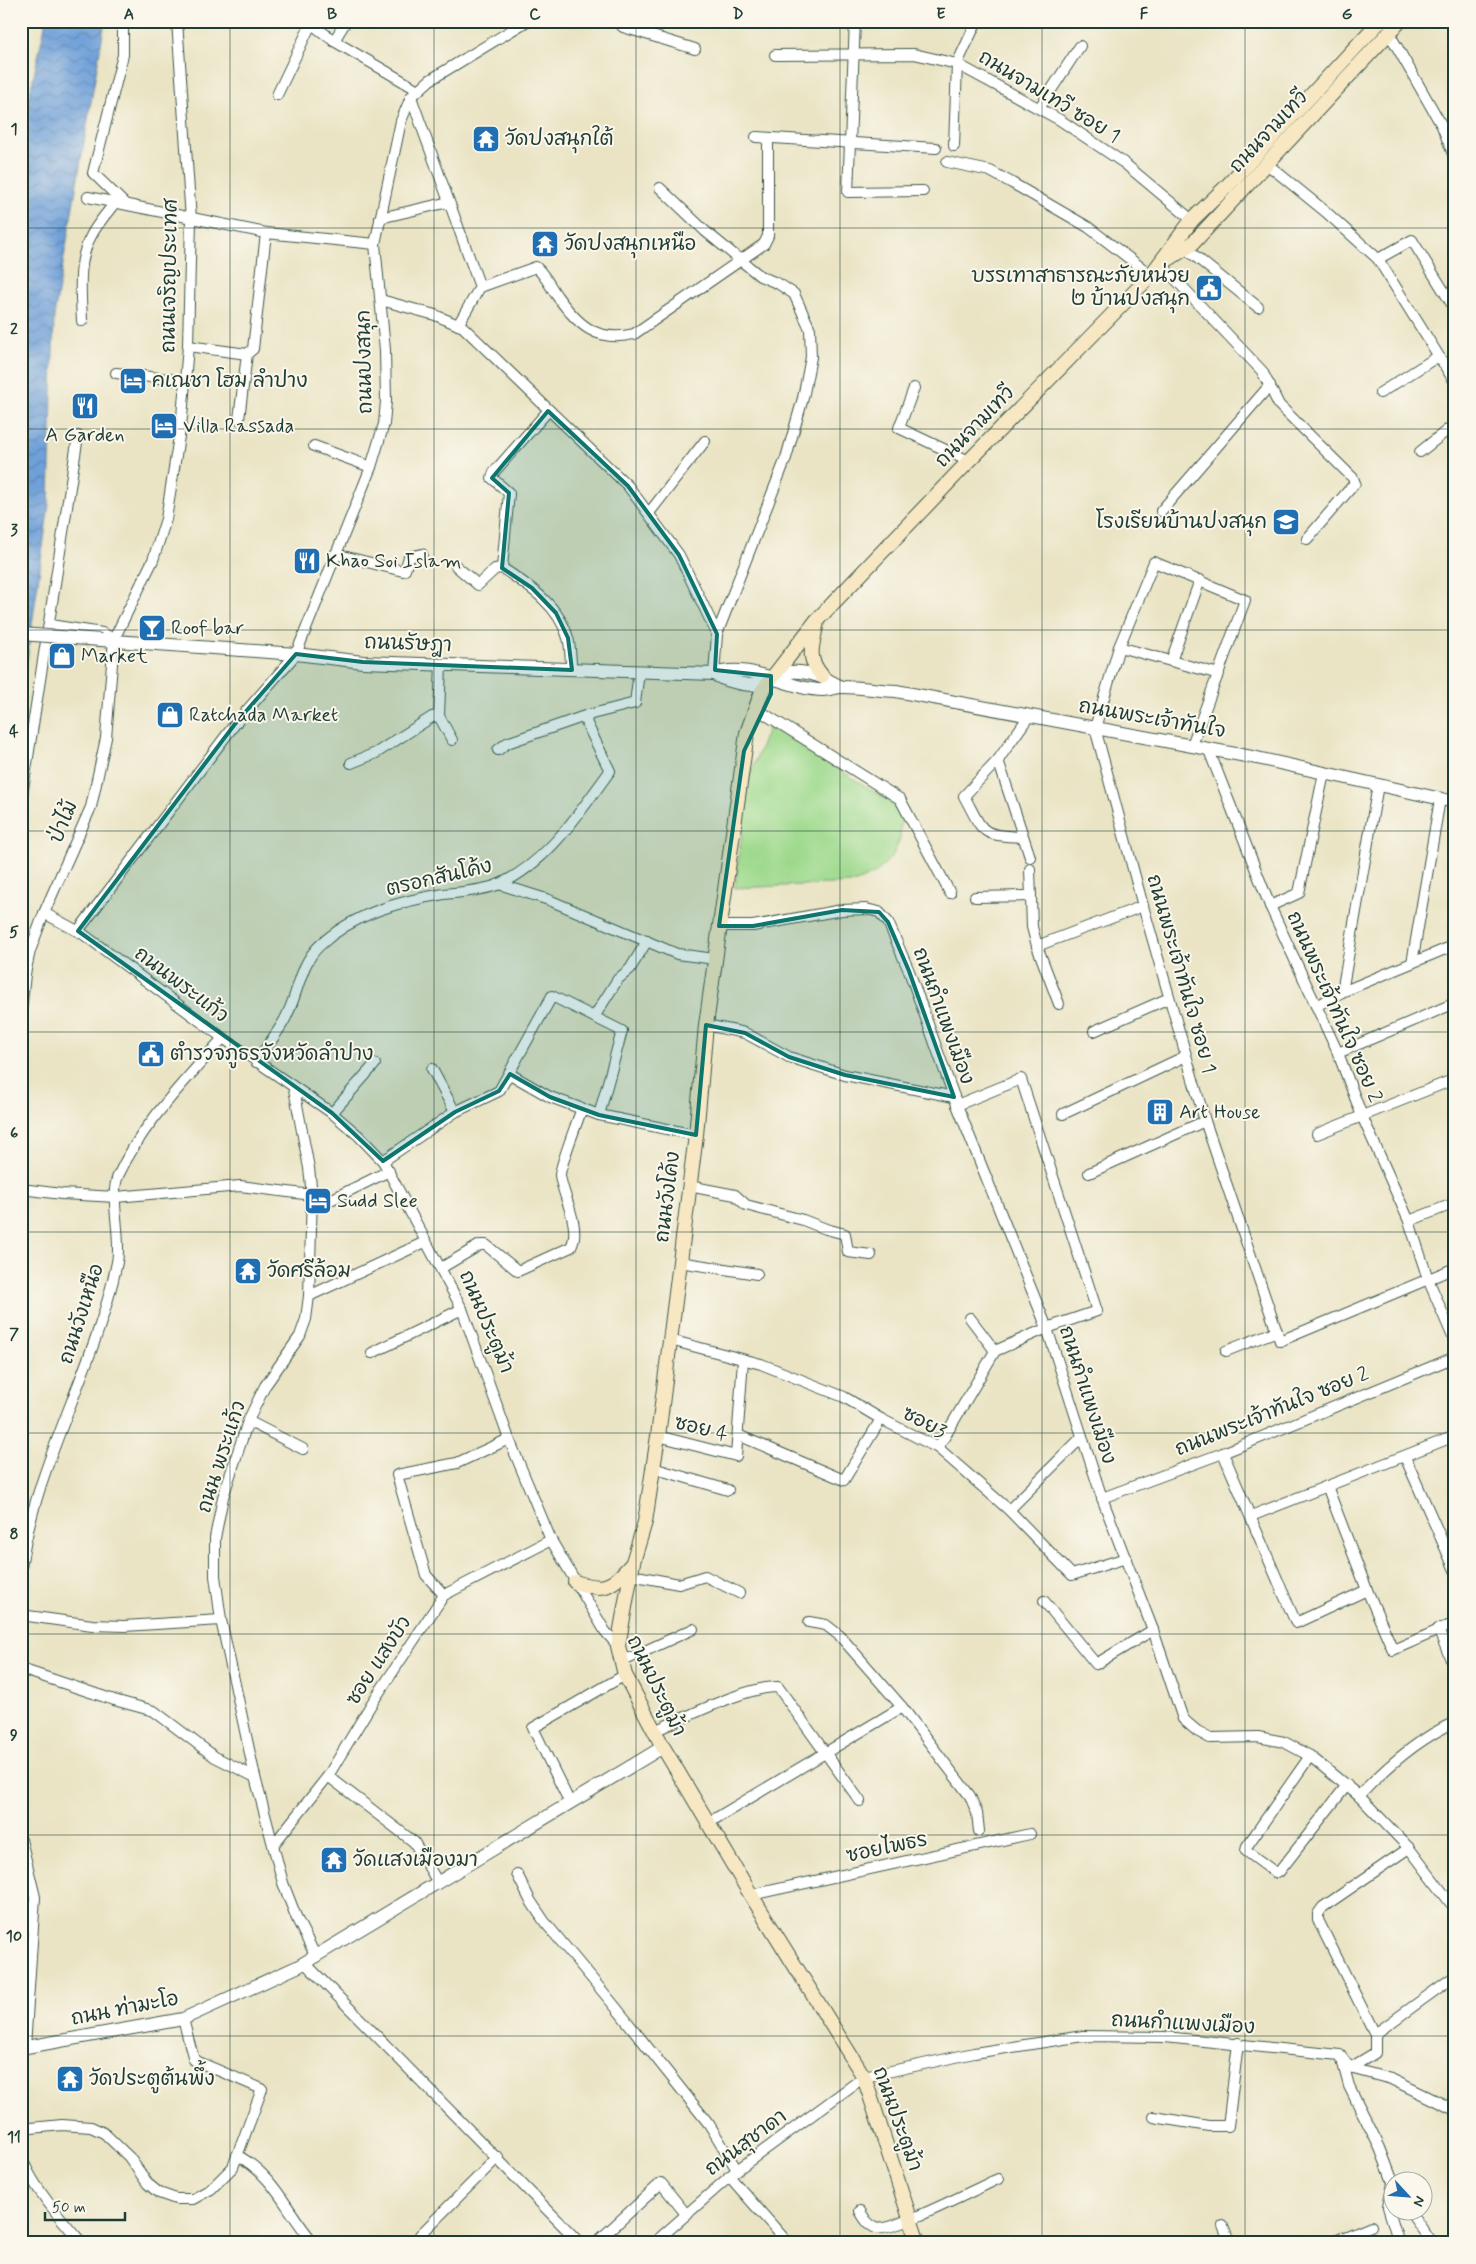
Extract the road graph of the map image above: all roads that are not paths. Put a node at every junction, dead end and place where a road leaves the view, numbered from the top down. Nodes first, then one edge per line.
1 (123, 21) edge
2 (176, 21) edge
3 (346, 21) edge
4 (527, 21) edge
5 (616, 21) edge
6 (855, 21) edge
7 (978, 21) edge
8 (1380, 21) edge
9 (1400, 21) edge
10 (309, 22) edge
11 (1389, 33) junction
12 (334, 40) junction
13 (1080, 46) dead end
14 (695, 49) dead end
15 (854, 54) junction
16 (775, 55) dead end
17 (957, 64) junction
18 (1341, 73) junction
19 (415, 93) junction
20 (277, 95) dead end
21 (1040, 107) junction
22 (756, 137) dead end
23 (768, 138) junction
24 (849, 142) junction
25 (954, 146) dead end
26 (936, 148) dead end
27 (1455, 159) edge
28 (948, 162) dead end
29 (1267, 164) junction
30 (660, 188) dead end
31 (923, 191) dead end
32 (88, 197) dead end
33 (449, 202) junction
34 (119, 203) junction
35 (380, 218) junction
36 (191, 219) junction
37 (1192, 220) junction
38 (266, 233) junction
39 (1186, 242) junction
40 (375, 244) junction
41 (1378, 259) junction
42 (741, 261) junction
43 (1162, 263) junction
44 (1151, 275) junction
45 (480, 287) junction
46 (381, 300) junction
47 (1258, 307) dead end
48 (1455, 309) edge
49 (82, 321) dead end
50 (458, 325) junction
51 (188, 346) junction
52 (247, 354) junction
53 (1437, 357) junction
54 (116, 372) dead end
55 (185, 382) junction
56 (1455, 382) edge
57 (1270, 385) junction
58 (914, 388) dead end
59 (1380, 393) dead end
60 (548, 411) junction
61 (239, 420) dead end
62 (1455, 424) edge
63 (78, 436) dead end
64 (704, 441) dead end
65 (314, 446) dead end
66 (1420, 452) dead end
67 (968, 461) junction
68 (371, 466) junction
69 (1161, 512) dead end
70 (649, 513) junction
71 (1307, 539) dead end
72 (335, 554) junction
73 (422, 554) dead end
74 (456, 566) dead end
75 (502, 568) junction
76 (1200, 580) junction
77 (817, 620) junction
78 (50, 626) junction
79 (21, 634) edge
80 (716, 634) junction
81 (107, 639) junction
82 (1119, 647) junction
83 (296, 654) junction
84 (1171, 661) junction
85 (441, 664) junction
86 (572, 670) junction
87 (638, 672) junction
88 (714, 674) junction
89 (1219, 674) junction
90 (771, 676) junction
91 (822, 676) junction
92 (841, 687) junction
93 (763, 713) junction
94 (588, 715) junction
95 (439, 716) junction
96 (1029, 716) junction
97 (1095, 728) junction
98 (452, 740) dead end
99 (1192, 746) junction
100 (1208, 748) junction
101 (498, 750) dead end
102 (744, 751) junction
103 (998, 760) junction
104 (351, 763) dead end
105 (1324, 772) junction
106 (1378, 785) junction
107 (1440, 799) junction
108 (21, 802) edge
109 (1455, 802) edge
110 (1022, 837) junction
111 (1030, 857) dead end
112 (1030, 869) dead end
113 (498, 884) junction
114 (950, 893) dead end
115 (1031, 896) junction
116 (975, 897) dead end
117 (1143, 906) junction
118 (1270, 906) junction
119 (44, 913) junction
120 (719, 926) junction
121 (78, 931) junction
122 (647, 941) junction
123 (1455, 945) edge
124 (1036, 946) junction
125 (715, 959) junction
126 (1412, 963) junction
127 (23, 973) edge
128 (1342, 992) junction
129 (1169, 998) junction
130 (1455, 1003) edge
131 (1059, 1004) dead end
132 (1316, 1006) junction
133 (21, 1012) edge
134 (594, 1017) junction
135 (706, 1025) junction
136 (1094, 1031) dead end
137 (223, 1038) junction
138 (1338, 1053) junction
139 (1186, 1056) junction
140 (256, 1062) junction
141 (374, 1064) dead end
142 (432, 1069) dead end
143 (510, 1074) junction
144 (1455, 1079) edge
145 (294, 1089) junction
146 (955, 1101) junction
147 (582, 1108) junction
148 (455, 1112) junction
149 (332, 1113) junction
150 (599, 1114) junction
151 (1063, 1114) dead end
152 (1362, 1116) junction
153 (1205, 1121) junction
154 (696, 1134) junction
155 (1317, 1134) dead end
156 (383, 1160) junction
157 (389, 1171) junction
158 (1089, 1172) dead end
159 (689, 1186) junction
160 (21, 1189) edge
161 (312, 1195) junction
162 (116, 1198) junction
163 (1455, 1203) edge
164 (312, 1209) junction
165 (1409, 1221) junction
166 (425, 1242) junction
167 (871, 1255) dead end
168 (680, 1262) junction
169 (441, 1268) junction
170 (1455, 1268) edge
171 (757, 1274) dead end
172 (1428, 1279) junction
173 (309, 1296) junction
174 (462, 1309) junction
175 (970, 1318) dead end
176 (1047, 1328) junction
177 (1278, 1336) junction
178 (670, 1340) junction
179 (1455, 1340) edge
180 (996, 1351) junction
181 (1226, 1352) dead end
182 (372, 1353) dead end
183 (1455, 1356) edge
184 (743, 1360) junction
185 (881, 1419) junction
186 (248, 1421) junction
187 (738, 1435) junction
188 (658, 1436) junction
189 (1455, 1436) edge
190 (1082, 1437) junction
191 (509, 1439) junction
192 (938, 1448) junction
193 (303, 1449) dead end
194 (1223, 1453) junction
195 (1405, 1457) junction
196 (653, 1468) junction
197 (1327, 1486) junction
198 (728, 1490) dead end
199 (1102, 1498) junction
200 (1009, 1510) junction
201 (1251, 1516) junction
202 (551, 1540) junction
203 (1126, 1558) junction
204 (21, 1568) edge
205 (632, 1568) junction
206 (1455, 1570) edge
207 (575, 1582) junction
208 (1367, 1590) junction
209 (739, 1593) dead end
210 (444, 1595) junction
211 (1044, 1601) dead end
212 (21, 1615) edge
213 (221, 1620) junction
214 (809, 1622) dead end
215 (1455, 1624) edge
216 (693, 1629) dead end
217 (1438, 1629) junction
218 (1153, 1630) junction
219 (618, 1646) junction
220 (623, 1668) junction
221 (21, 1669) edge
222 (1455, 1669) edge
223 (902, 1707) junction
224 (1455, 1722) edge
225 (654, 1731) junction
226 (663, 1747) junction
227 (826, 1752) junction
228 (1310, 1756) junction
229 (328, 1776) junction
230 (255, 1777) junction
231 (1347, 1785) junction
232 (1359, 1796) junction
233 (569, 1801) junction
234 (860, 1801) dead end
235 (708, 1823) junction
236 (980, 1831) dead end
237 (1030, 1834) dead end
238 (21, 1840) edge
239 (274, 1844) junction
240 (1409, 1848) junction
241 (517, 1874) dead end
242 (437, 1882) junction
243 (752, 1895) junction
244 (1455, 1909) edge
245 (316, 1957) junction
246 (305, 1963) junction
247 (1455, 1976) edge
248 (183, 2019) junction
249 (1375, 2034) junction
250 (1238, 2044) junction
251 (23, 2047) edge
252 (1340, 2055) junction
253 (1350, 2068) junction
254 (864, 2077) junction
255 (1455, 2110) edge
256 (1154, 2117) dead end
257 (21, 2129) edge
258 (237, 2155) junction
259 (21, 2156) edge
260 (498, 2158) junction
261 (1389, 2172) edge
262 (733, 2173) junction
263 (998, 2179) dead end
264 (860, 2211) dead end
265 (686, 2214) junction
266 (911, 2219) junction
267 (1393, 2222) edge
268 (1417, 2222) edge
269 (1224, 2226) dead end
270 (1371, 2226) dead end
271 (82, 2243) edge
272 (314, 2243) edge
273 (428, 2243) edge
274 (580, 2243) edge
275 (596, 2243) edge
276 (654, 2243) edge
277 (788, 2243) edge
278 (918, 2243) edge
279 (1230, 2243) edge
280 (1330, 2243) edge
281 (1399, 2243) edge
282 (1432, 2243) edge

1 - 34 street
2 - 36 street, ถนนเจริญประเทศ
3 - 12 street
4 - 19 street
5 - 14 street
6 - 15 street
7 - 17 street, ถนนจามเทวี ซอย 1
8 - 18 main road, ถนนจามเทวี
9 - 11 main road, ถนนจามเทวี
10 - 12 street
10 - 20 street
11 - 18 main road, ถนนจามเทวี
11 - 27 street
12 - 19 street
13 - 21 street
15 - 16 street, ถนนจามเทวี ซอย 1
15 - 17 street, ถนนจามเทวี ซอย 1
15 - 24 street
17 - 21 street, ถนนจามเทวี ซอย 1
17 - 25 street, ถนนจามเทวี ซอย 1
18 - 29 main road, ถนนจามเทวี
18 - 37 main road, ถนนจามเทวี
19 - 33 street
19 - 35 street, ถนนปงสนุก
21 - 37 street, ถนนจามเทวี ซอย 1
22 - 23 street
23 - 24 street
23 - 42 street
24 - 26 street
24 - 31 street
28 - 44 street
29 - 39 main road, ถนนจามเทวี
29 - 41 street
30 - 42 street
32 - 34 street
33 - 35 street
33 - 45 street
34 - 36 street
34 - 49 street
35 - 40 street, ถนนปงสนุก
36 - 38 street
36 - 51 street, ถนนเจริญประเทศ
37 - 39 main road, ถนนจามเทวี
38 - 40 street
38 - 52 street
39 - 43 main road, ถนนจามเทวี
39 - 47 street
40 - 46 street, ถนนปงสนุก
41 - 48 street
41 - 53 street
42 - 45 street
42 - 80 street
43 - 44 main road, ถนนจามเทวี
43 - 57 street
44 - 67 main road, ถนนจามเทวี
45 - 50 street
46 - 50 street
46 - 68 street, ถนนปงสนุก
50 - 60 street
51 - 52 street
51 - 55 street, ถนนเจริญประเทศ
52 - 61 street
53 - 56 street
53 - 59 street
54 - 55 street
55 - 81 street, ถนนเจริญประเทศ
57 - 69 street
57 - 71 street
58 - 67 street
60 - 70 street
60 - 75 street
62 - 66 street
63 - 78 street
64 - 70 street
65 - 68 street
67 - 77 main road, ถนนจามเทวี
68 - 72 street, ถนนปงสนุก
70 - 80 street
72 - 73 street
72 - 83 street, ถนนปงสนุก
74 - 75 street
75 - 86 street
76 - 82 street
76 - 84 street
76 - 89 street
77 - 90 main road, ถนนจามเทวี
77 - 91 main road
78 - 81 street
78 - 108 street
79 - 81 street, ถนนรัษฎา, bridge
80 - 88 street
81 - 83 street, ถนนรัษฎา
81 - 119 street, ป่าไม้
82 - 84 street
82 - 97 street
83 - 85 street, ถนนรัษฎา
83 - 121 street, ถนนปงสนุก
84 - 89 street
85 - 86 street, ถนนรัษฎา
85 - 95 street
86 - 87 street, ถนนรัษฎา
87 - 88 street, ถนนรัษฎา
87 - 94 street
88 - 90 street, ถนนรัษฎา
89 - 99 street
90 - 91 street, ถนนพระเจ้าทันใจ
90 - 92 street, ถนนพระเจ้าทันใจ
90 - 93 main road, ถนนวังโค้ง
90 - 102 main road, ถนนวังโค้ง
91 - 92 street, ถนนพระเจ้าทันใจ
92 - 96 street, ถนนพระเจ้าทันใจ
93 - 102 main road, ถนนวังโค้ง
93 - 114 street
94 - 101 street
94 - 113 street, ตรอกสันโค้ง
95 - 98 street
95 - 104 street
96 - 97 street, ถนนพระเจ้าทันใจ
96 - 103 street
97 - 99 street, ถนนพระเจ้าทันใจ
97 - 117 street, ถนนพระเจ้าทันใจ ซอย 1
99 - 100 street, ถนนพระเจ้าทันใจ
100 - 105 street, ถนนพระเจ้าทันใจ
100 - 118 street, ถนนพระเจ้าทันใจ ซอย 2
102 - 120 main road, ถนนวังโค้ง
103 - 110 street
103 - 110 street
105 - 106 street, ถนนพระเจ้าทันใจ
105 - 118 street
106 - 107 street, ถนนพระเจ้าทันใจ
106 - 128 street
107 - 109 street, ถนนพระเจ้าทันใจ
107 - 126 street
110 - 111 street
112 - 115 street
113 - 122 street
113 - 140 street, ตรอกสันโค้ง
115 - 116 street
115 - 124 street
117 - 124 street
117 - 129 street, ถนนพระเจ้าทันใจ ซอย 1
118 - 132 street, ถนนพระเจ้าทันใจ ซอย 2
119 - 121 street, ถนนพระแก้ว
119 - 127 street, ป่าไม้
120 - 125 main road, ถนนวังโค้ง
120 - 146 street, ถนนกำแพงเมือง
121 - 137 street, ถนนพระแก้ว
122 - 125 street
122 - 134 street
123 - 126 street
124 - 131 street
125 - 135 main road, ถนนวังโค้ง
126 - 128 street
127 - 133 street, ป่าไม้
128 - 132 street
129 - 136 street
129 - 139 street, ถนนพระเจ้าทันใจ ซอย 1
130 - 138 street
132 - 138 street, ถนนพระเจ้าทันใจ ซอย 2
134 - 143 street
134 - 150 street
135 - 146 street
135 - 154 main road, ถนนวังโค้ง
137 - 140 street, ถนนพระแก้ว
137 - 162 street, ถนนวังเหนือ
138 - 152 street, ถนนพระเจ้าทันใจ ซอย 2
139 - 151 street
139 - 153 street, ถนนพระเจ้าทันใจ ซอย 1
140 - 145 street, ถนนพระแก้ว
141 - 149 street
142 - 148 street
143 - 147 street
143 - 148 street
144 - 152 street
145 - 149 street, ถนนประตูม้า
145 - 161 street, ถนน พระแก้ว
146 - 176 street, ถนนกำแพงเมือง
146 - 176 street
147 - 150 street
147 - 169 street
148 - 156 street
149 - 156 street, ถนนประตูม้า
150 - 154 street
152 - 155 street
152 - 165 street, ถนนพระเจ้าทันใจ ซอย 2
153 - 158 street
153 - 177 street, ถนนพระเจ้าทันใจ ซอย 1
154 - 159 main road, ถนนวังโค้ง
156 - 157 street, ถนนประตูม้า
157 - 164 street
157 - 166 street, ถนนประตูม้า
159 - 167 street
159 - 168 main road, ถนนวังโค้ง
160 - 162 street
161 - 162 street
161 - 164 street, ถนน พระแก้ว
162 - 204 street, ถนนวังเหนือ
163 - 165 street
164 - 173 street, ถนน พระแก้ว
165 - 172 street, ถนนพระเจ้าทันใจ ซอย 2
166 - 169 street, ถนนประตูม้า
166 - 173 street
168 - 171 street
168 - 178 main road, ถนนวังโค้ง
169 - 174 street, ถนนประตูม้า
170 - 172 street
172 - 177 street
172 - 179 street, ถนนพระเจ้าทันใจ ซอย 2
173 - 186 street, ถนน พระแก้ว
174 - 182 street
174 - 191 street, ถนนประตูม้า
175 - 180 street
176 - 180 street
176 - 190 street, ถนนกำแพงเมือง
177 - 181 street
178 - 184 street, ซอย3
178 - 188 main road, ถนนวังโค้ง
180 - 192 street
183 - 194 street, ถนนพระเจ้าทันใจ ซอย 2
184 - 185 street, ซอย3
184 - 187 street
185 - 187 street
185 - 192 street, ซอย3
186 - 193 street
186 - 213 street, ถนน พระแก้ว
187 - 188 street, ซอย 4
188 - 196 main road, ถนนวังโค้ง
189 - 195 street
190 - 199 street, ถนนกำแพงเมือง
190 - 200 street
191 - 202 street, ถนนประตูม้า
191 - 210 street
192 - 200 street, ซอย3
194 - 199 street, ถนนพระเจ้าทันใจ ซอย 2
194 - 201 street
195 - 197 street
195 - 206 street
196 - 198 street
196 - 205 main road, ถนนวังโค้ง
197 - 201 street
197 - 208 street
199 - 203 street, ถนนกำแพงเมือง
200 - 203 street, ซอย3
201 - 208 street
202 - 207 street, ถนนประตูม้า
202 - 210 street, ซอย แสงบัว
203 - 218 street, ถนนกำแพงเมือง
205 - 207 main road
205 - 209 street
205 - 219 main road, ถนนวังโค้ง
207 - 219 street, ถนนประตูม้า
208 - 217 street
210 - 229 street, ซอย แสงบัว
211 - 218 street
212 - 213 street
213 - 230 street, ถนน พระแก้ว
214 - 223 street
215 - 217 street
216 - 220 street
217 - 222 street
218 - 228 street, ถนนกำแพงเมือง
219 - 220 main road, ถนนประตูม้า
220 - 225 main road, ถนนประตูม้า
220 - 233 street
221 - 230 street
223 - 227 street
223 - 236 street
224 - 232 street
225 - 226 main road, ถนนประตูม้า
225 - 227 street
226 - 233 street, ถนน ท่ามะโอ
226 - 235 main road, ถนนประตูม้า
227 - 234 street
227 - 235 street
228 - 231 street, ถนนกำแพงเมือง
228 - 231 street
229 - 239 street, ซอย แสงบัว
229 - 242 street
230 - 239 street, ถนน พระแก้ว
231 - 232 street, ถนนกำแพงเมือง
232 - 240 street, ถนนกำแพงเมือง
233 - 242 street, ถนน ท่ามะโอ
235 - 243 main road, ถนนประตูม้า
237 - 243 street, ซอยไพธร
238 - 251 street
239 - 245 street, ถนน พระแก้ว
240 - 244 street, ถนนกำแพงเมือง
240 - 249 street
241 - 262 street
242 - 245 street, ถนน ท่ามะโอ
243 - 254 main road, ถนนประตูม้า
245 - 246 street, ถนน ท่ามะโอ
246 - 248 street, ถนน ท่ามะโอ
246 - 260 street
247 - 249 street
248 - 251 street, ถนน ท่ามะโอ
248 - 258 street
249 - 253 street
250 - 252 street, ถนนกำแพงเมือง
250 - 254 street, ถนนกำแพงเมือง
250 - 256 street
252 - 253 street
252 - 261 street
253 - 255 street
254 - 262 street, ถนนสุชาดา
254 - 266 main road, ถนนประตูม้า
257 - 258 street
258 - 272 street
259 - 271 street
260 - 273 street
260 - 274 street
262 - 265 street, ถนนสุชาดา
262 - 277 street
263 - 266 street
264 - 266 street
265 - 275 street
265 - 276 street, ถนนสุชาดา
266 - 278 main road, ถนนประตูม้า
267 - 281 street
268 - 282 street
269 - 279 street
270 - 280 street

